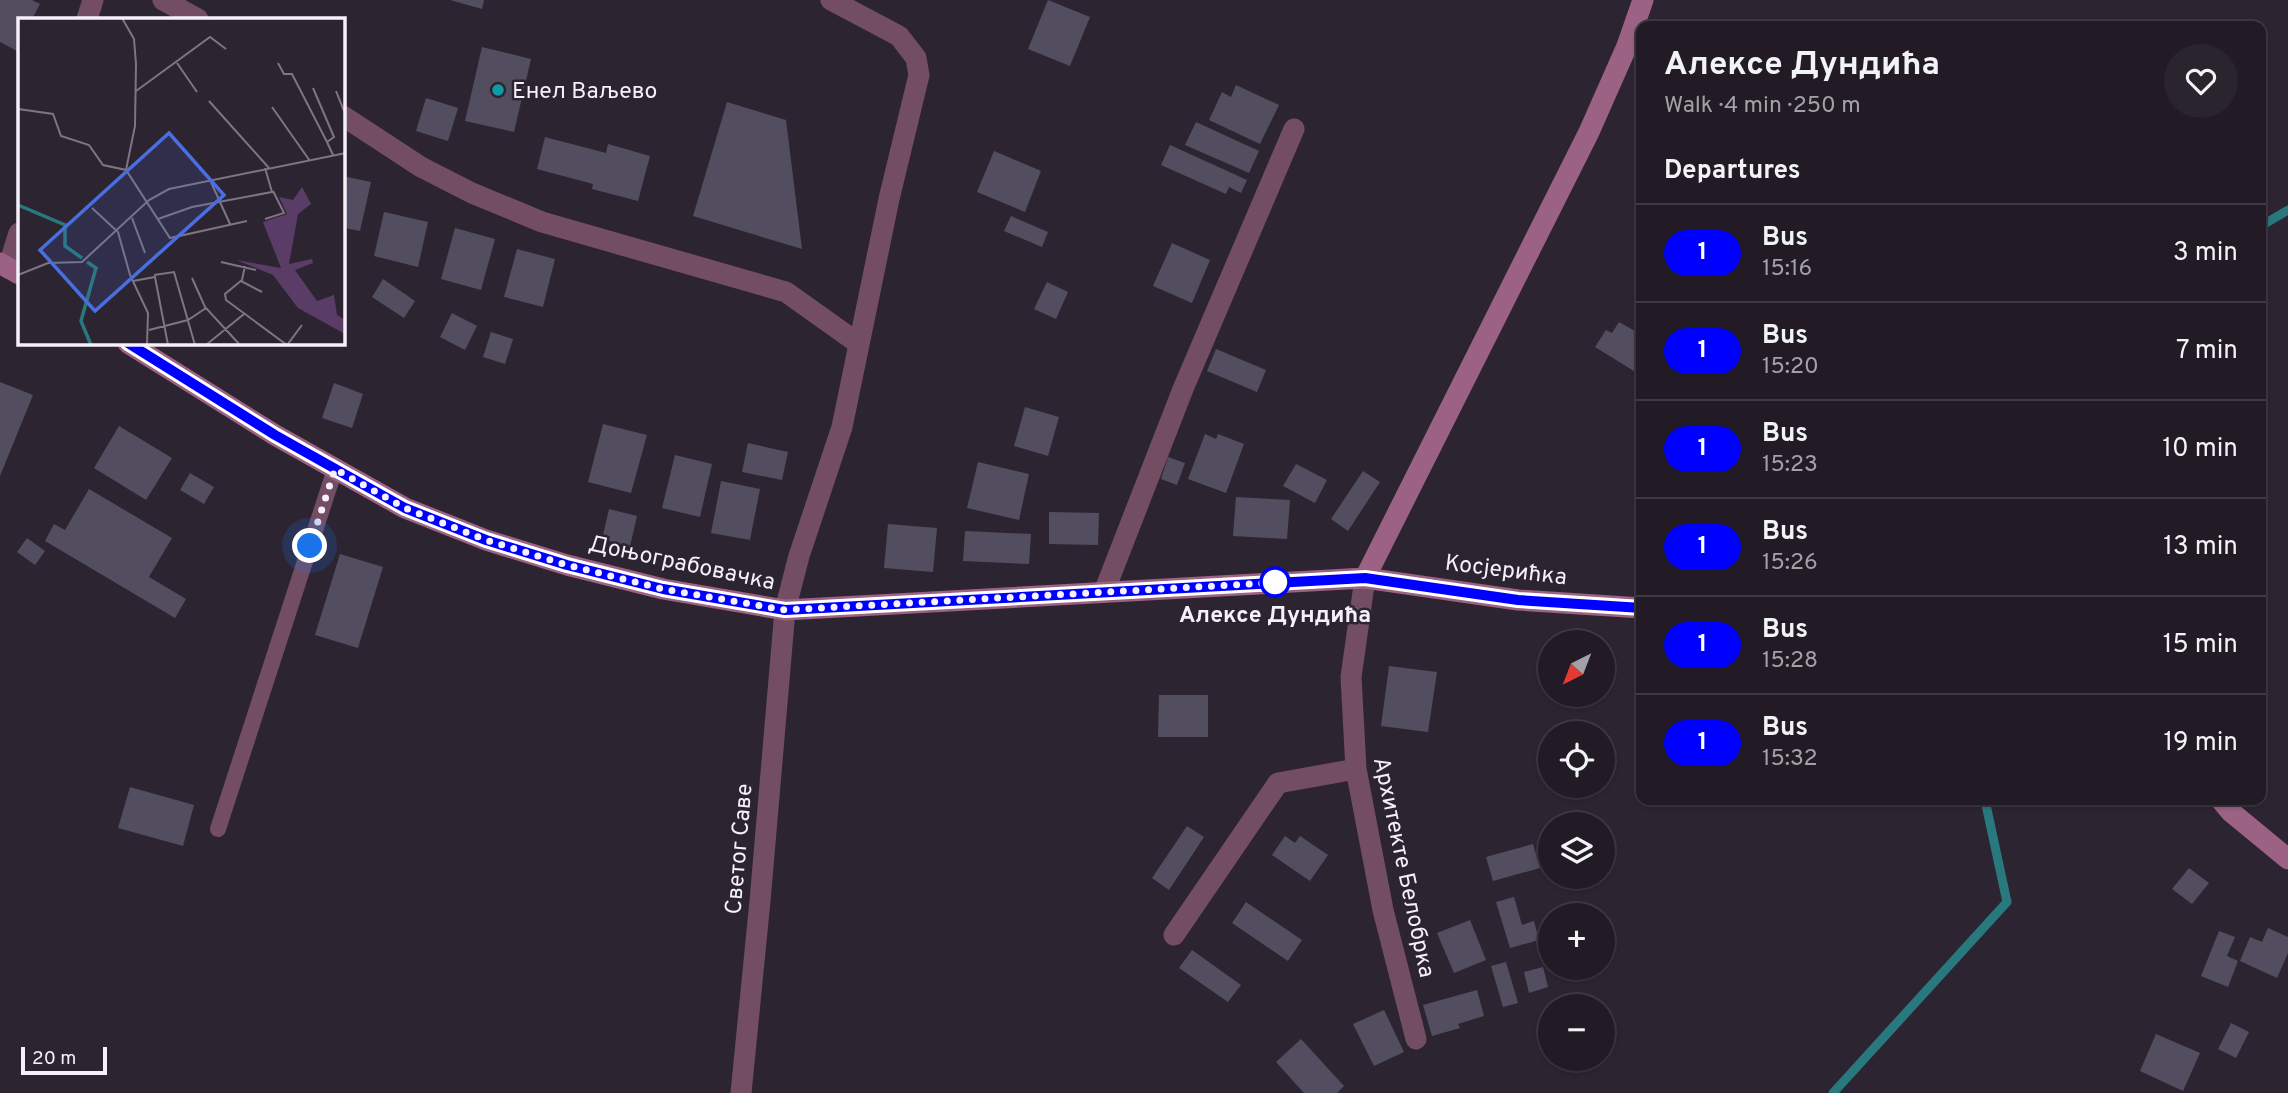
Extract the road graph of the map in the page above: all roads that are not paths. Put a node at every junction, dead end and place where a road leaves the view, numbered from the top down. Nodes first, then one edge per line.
1 (93, 0) edge
2 (163, 0) edge
3 (831, 0) edge
4 (1643, 0) edge
5 (87, 18) edge
6 (196, 18) edge
7 (345, 117) edge
8 (1294, 129) dead end
9 (18, 236) edge
10 (9, 268) edge
11 (859, 344) junction
12 (131, 345) edge
13 (335, 469) junction
14 (1365, 578) junction
15 (1104, 592) junction
16 (1636, 608) edge
17 (785, 610) junction
18 (1356, 769) junction
19 (2225, 805) edge
20 (218, 829) dead end
21 (2288, 859) edge
22 (1174, 935) dead end
23 (1416, 1040) dead end
24 (741, 1093) edge

1 - 5 street
2 - 6 street
3 - 11 street, Светог Саве
4 - 14 street
7 - 11 street
8 - 15 street
9 - 10 street
11 - 17 street, Светог Саве
12 - 13 street, Доњограбовачка
13 - 17 street, Доњограбовачка
13 - 20 lane
14 - 15 street, Доњограбовачка
14 - 16 street, Косјерићка
14 - 18 street, Архитекте Белобрка
15 - 17 street, Доњограбовачка
17 - 24 street, Светог Саве
18 - 22 street
18 - 23 street, Архитекте Белобрка
19 - 21 street

